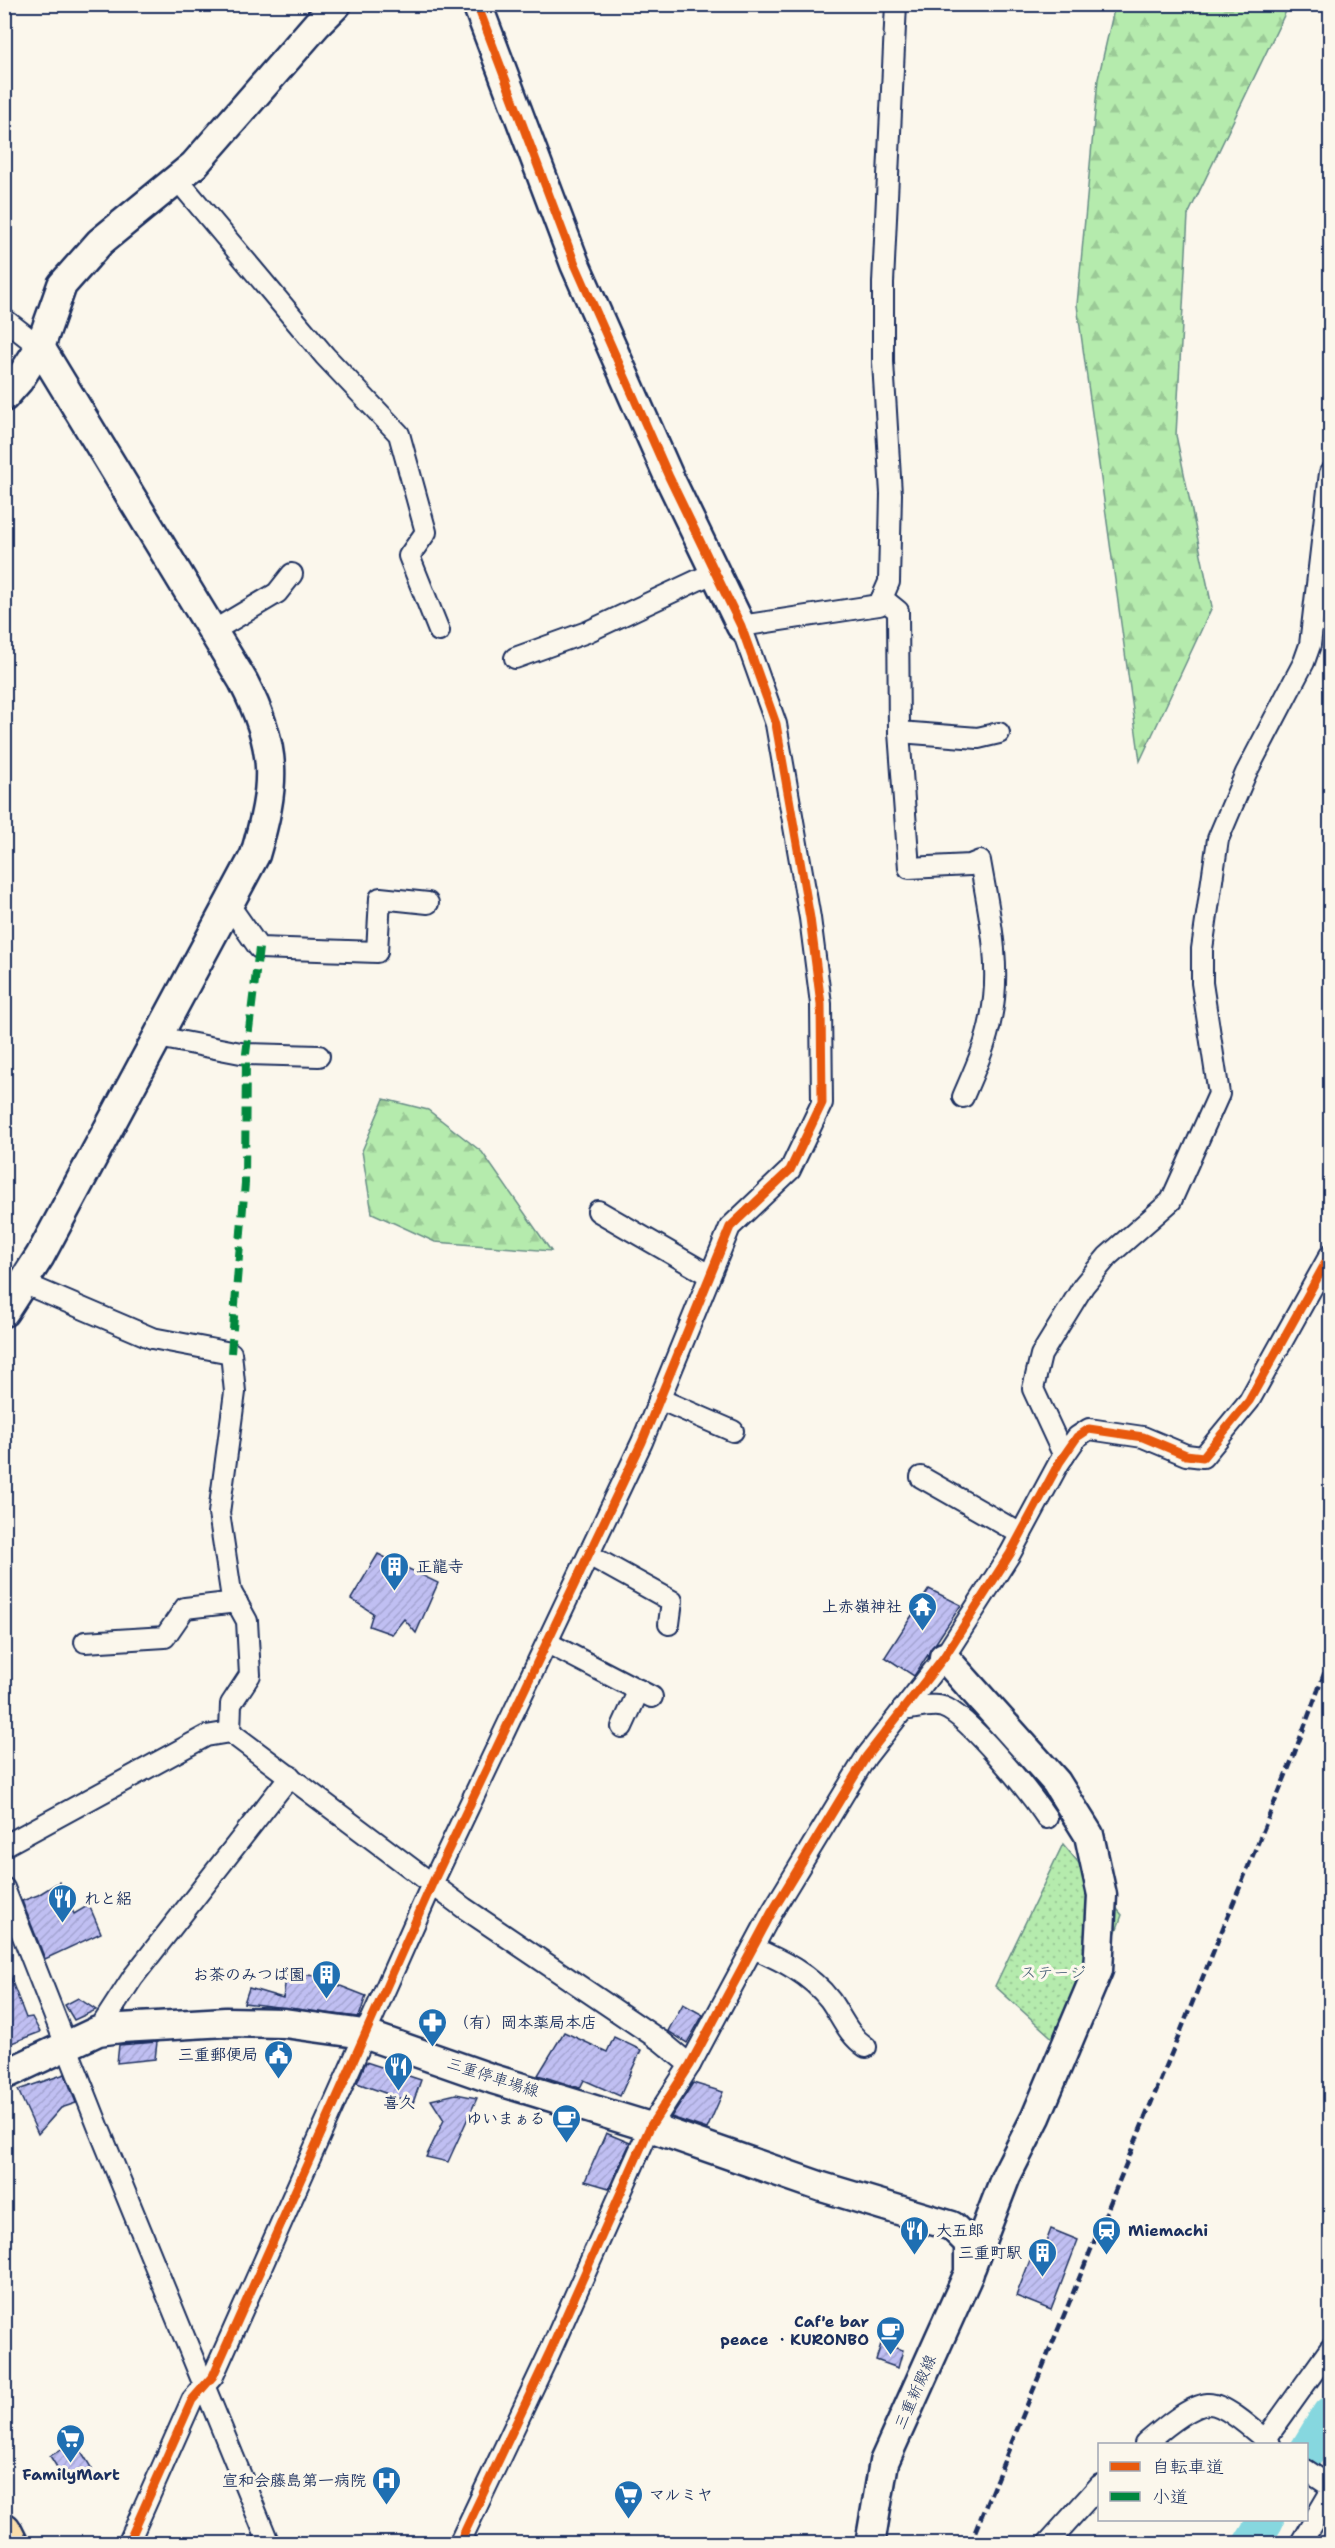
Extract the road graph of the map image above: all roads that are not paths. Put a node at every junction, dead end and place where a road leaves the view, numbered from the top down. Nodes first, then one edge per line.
1 (337, 4) edge
2 (477, 4) edge
3 (896, 4) edge
4 (177, 179) junction
5 (4, 319) edge
6 (40, 347) junction
7 (4, 397) edge
8 (1330, 473) edge
9 (715, 572) junction
10 (292, 574) dead end
11 (882, 598) junction
12 (741, 626) junction
13 (213, 631) junction
14 (439, 632) dead end
15 (515, 658) dead end
16 (899, 732) junction
17 (999, 733) dead end
18 (428, 903) dead end
19 (229, 905) junction
20 (158, 1037) junction
21 (319, 1056) dead end
22 (963, 1097) dead end
23 (598, 1211) dead end
24 (1330, 1255) edge
25 (709, 1275) junction
26 (23, 1283) junction
27 (4, 1312) edge
28 (659, 1399) junction
29 (733, 1431) dead end
30 (1064, 1456) junction
31 (921, 1478) dead end
32 (1021, 1534) junction
33 (590, 1555) junction
34 (237, 1602) junction
35 (669, 1624) dead end
36 (85, 1642) dead end
37 (548, 1643) junction
38 (944, 1657) junction
39 (902, 1710) junction
40 (622, 1727) dead end
41 (230, 1732) junction
42 (290, 1776) junction
43 (1047, 1818) dead end
44 (4, 1846) edge
45 (432, 1884) junction
46 (4, 1888) edge
47 (13, 1937) edge
48 (753, 1948) junction
49 (98, 2031) junction
50 (364, 2034) junction
51 (68, 2045) junction
52 (866, 2047) dead end
53 (690, 2065) junction
54 (4, 2075) edge
55 (650, 2127) junction
56 (969, 2243) joint
57 (969, 2273) junction
58 (1330, 2349) edge
59 (204, 2385) junction
60 (1268, 2442) edge
61 (1147, 2443) edge
62 (1308, 2471) edge
63 (1098, 2487) edge
64 (1329, 2487) edge
65 (4, 2530) edge
66 (11, 2544) edge
67 (128, 2544) edge
68 (269, 2544) edge
69 (459, 2544) edge
70 (870, 2544) edge
71 (1047, 2544) edge
72 (1300, 2544) edge

1 - 4 street
2 - 9 street
3 - 11 street
4 - 6 street
4 - 14 street
5 - 6 street
6 - 7 street
6 - 13 street
8 - 30 street
9 - 12 street
9 - 15 street
10 - 13 street
11 - 12 street
11 - 16 street
12 - 25 street
13 - 19 street
16 - 17 street
16 - 22 street
18 - 19 street
19 - 20 street
20 - 21 street
20 - 26 street
23 - 25 street
24 - 30 street
25 - 28 street
26 - 27 street
26 - 34 street
28 - 29 street
28 - 33 street
30 - 32 street
31 - 32 street
32 - 38 street
33 - 35 street
33 - 37 street
34 - 36 street
34 - 41 street
37 - 40 street
37 - 45 street
38 - 39 street
38 - 57 street
39 - 43 street
39 - 48 street
41 - 42 street
41 - 44 street
42 - 45 street
42 - 49 street
45 - 50 street
45 - 53 street
46 - 47 street
47 - 51 street
48 - 52 street
48 - 53 street
49 - 50 street, 三重停車場線
49 - 51 street, 三重停車場線
50 - 55 street, 三重停車場線
50 - 59 street
51 - 54 street, 三重停車場線
51 - 59 street
53 - 55 street
55 - 56 street, 三重停車場線
55 - 69 street
56 - 57 street, 三重新殿線
57 - 70 street, 三重新殿線
58 - 60 street
59 - 67 street
59 - 68 street
60 - 61 street
62 - 64 street
63 - 71 street
64 - 72 street
65 - 66 highway

